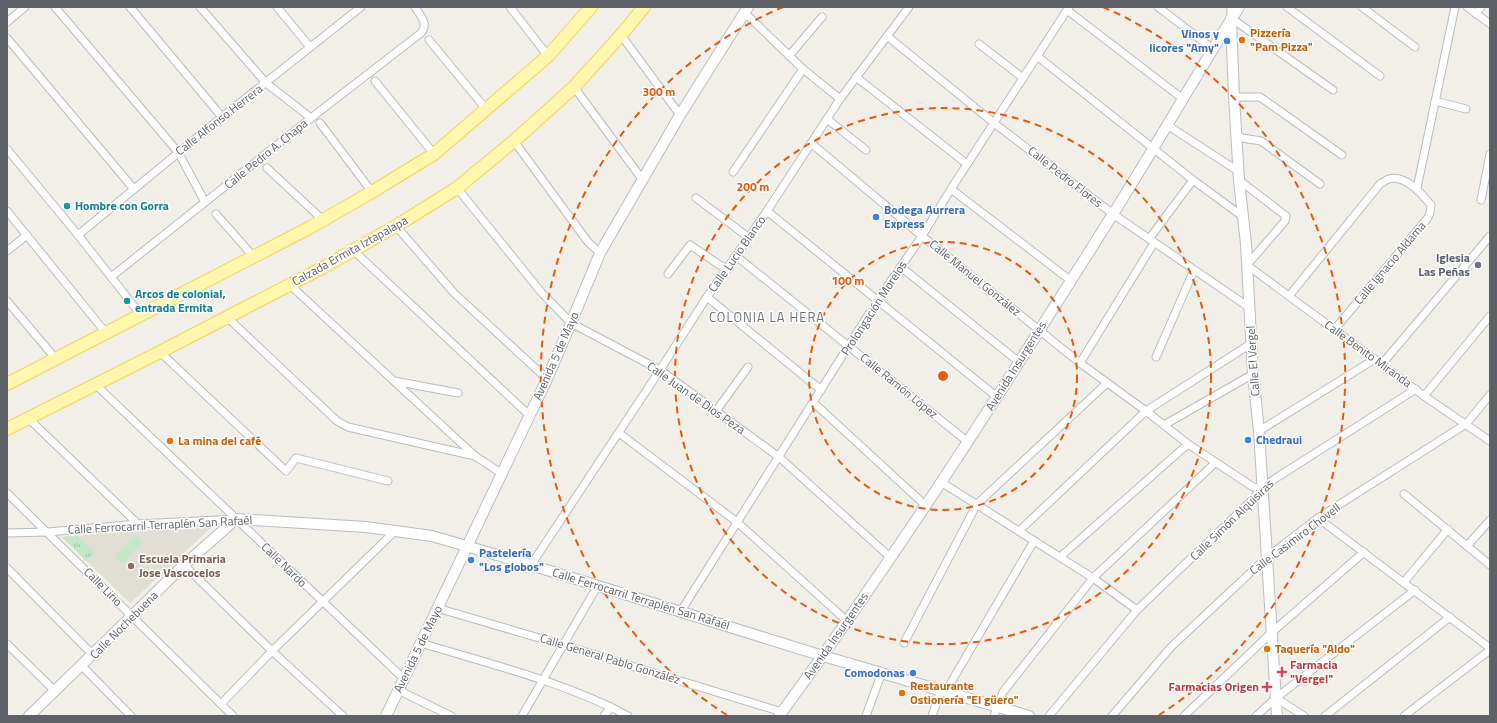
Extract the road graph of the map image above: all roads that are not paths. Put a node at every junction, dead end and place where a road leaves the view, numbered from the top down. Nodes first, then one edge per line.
1 (25, 7) edge
2 (55, 7) edge
3 (130, 7) edge
4 (200, 7) edge
5 (277, 7) edge
6 (361, 7) edge
7 (415, 7) edge
8 (510, 7) edge
9 (591, 7) edge
10 (644, 7) edge
11 (909, 7) edge
12 (1158, 7) edge
13 (1230, 7) edge
14 (1238, 7) edge
15 (1287, 7) edge
16 (1362, 7) edge
17 (1455, 7) edge
18 (1466, 7) edge
19 (1481, 7) edge
20 (1068, 8) edge
21 (352, 9) edge
22 (746, 10) edge
23 (1476, 14) junction
24 (822, 17) dead end
25 (1232, 18) junction
26 (7, 22) edge
27 (1490, 24) edge
28 (622, 36) junction
29 (887, 36) junction
30 (7, 38) edge
31 (429, 40) dead end
32 (979, 44) dead end
33 (310, 47) junction
34 (1415, 47) dead end
35 (1213, 50) junction
36 (548, 56) junction
37 (789, 56) junction
38 (1038, 56) junction
39 (803, 69) junction
40 (1380, 76) dead end
41 (856, 77) junction
42 (1023, 78) junction
43 (375, 81) dead end
44 (266, 83) junction
45 (574, 87) junction
46 (1333, 90) dead end
47 (1234, 97) junction
48 (840, 98) junction
49 (1183, 99) junction
50 (1435, 101) junction
51 (486, 109) junction
52 (1466, 109) dead end
53 (680, 114) junction
54 (222, 117) junction
55 (311, 118) junction
56 (827, 119) junction
57 (320, 123) dead end
58 (994, 123) junction
59 (1167, 125) junction
60 (1236, 137) junction
61 (514, 141) junction
62 (811, 142) junction
63 (1154, 148) junction
64 (7, 149) edge
65 (866, 150) dead end
66 (178, 152) junction
67 (434, 154) junction
68 (1490, 154) edge
69 (1342, 155) dead end
70 (967, 164) junction
71 (267, 168) dead end
72 (733, 172) dead end
73 (1239, 176) junction
74 (642, 179) junction
75 (1193, 180) junction
76 (1320, 184) dead end
77 (133, 188) junction
78 (457, 188) junction
79 (1417, 188) junction
80 (951, 189) junction
81 (372, 192) junction
82 (696, 198) dead end
83 (1481, 200) dead end
84 (206, 202) junction
85 (7, 211) edge
86 (767, 211) junction
87 (216, 214) dead end
88 (1113, 214) junction
89 (1242, 216) junction
90 (323, 220) junction
91 (396, 226) junction
92 (27, 235) junction
93 (78, 235) junction
94 (922, 236) junction
95 (1490, 236) edge
96 (748, 237) junction
97 (1151, 241) junction
98 (7, 251) edge
99 (354, 251) junction
100 (600, 253) junction
101 (253, 256) junction
102 (736, 256) junction
103 (1248, 265) junction
104 (900, 267) junction
105 (727, 270) junction
106 (1194, 270) junction
107 (668, 274) dead end
108 (111, 277) junction
109 (1070, 280) junction
110 (290, 285) junction
111 (1289, 296) junction
112 (707, 297) junction
113 (7, 301) edge
114 (878, 302) junction
115 (1250, 308) junction
116 (142, 315) junction
117 (1490, 316) edge
118 (228, 318) junction
119 (571, 323) junction
120 (1039, 330) junction
121 (1334, 330) junction
122 (106, 333) junction
123 (1252, 343) junction
124 (849, 346) junction
125 (160, 352) junction
126 (1156, 357) dead end
127 (56, 359) junction
128 (1375, 359) junction
129 (1019, 362) junction
130 (1080, 363) junction
131 (1382, 364) junction
132 (748, 367) dead end
133 (660, 370) junction
134 (7, 374) edge
135 (27, 374) junction
136 (1253, 374) junction
137 (547, 379) junction
138 (394, 381) junction
139 (1107, 383) junction
140 (7, 384) edge
141 (95, 384) junction
142 (1416, 389) junction
143 (821, 390) junction
144 (458, 393) dead end
145 (1490, 395) edge
146 (1424, 396) junction
147 (997, 397) junction
148 (814, 403) junction
149 (716, 411) junction
150 (1146, 411) junction
151 (530, 416) junction
152 (28, 418) junction
153 (1466, 424) junction
154 (1164, 425) junction
155 (7, 429) edge
156 (1258, 431) junction
157 (619, 433) junction
158 (1490, 441) edge
159 (968, 442) junction
160 (1188, 444) junction
161 (475, 456) junction
162 (779, 458) junction
163 (1216, 463) junction
164 (501, 472) junction
165 (388, 481) dead end
166 (941, 482) junction
167 (1262, 488) junction
168 (7, 493) edge
169 (1404, 494) dead end
170 (976, 504) junction
171 (925, 505) junction
172 (236, 518) junction
173 (1318, 518) junction
174 (1490, 520) edge
175 (737, 522) junction
176 (138, 524) junction
177 (1448, 529) junction
178 (1018, 531) junction
179 (48, 532) junction
180 (394, 532) junction
181 (7, 533) edge
182 (1034, 541) junction
183 (468, 546) junction
184 (1467, 546) junction
185 (1364, 552) junction
186 (890, 557) junction
187 (1060, 557) junction
188 (1266, 558) junction
189 (184, 565) junction
190 (531, 565) junction
191 (1490, 565) edge
192 (7, 568) edge
193 (1093, 578) junction
194 (1404, 582) junction
195 (598, 585) junction
196 (1415, 590) junction
197 (323, 602) junction
198 (437, 608) junction
199 (1137, 610) junction
200 (681, 611) junction
201 (132, 617) junction
202 (1450, 617) junction
203 (847, 621) junction
204 (1271, 632) junction
205 (904, 642) dead end
206 (421, 643) junction
207 (7, 644) edge
208 (563, 645) junction
209 (1490, 649) edge
210 (272, 651) junction
211 (93, 655) junction
212 (823, 656) junction
213 (82, 666) junction
214 (882, 672) junction
215 (403, 678) junction
216 (542, 681) junction
217 (398, 690) junction
218 (55, 691) junction
219 (943, 691) junction
220 (1276, 698) junction
221 (221, 704) junction
222 (610, 707) junction
223 (996, 711) edge
224 (34, 714) edge
225 (780, 714) edge
226 (131, 716) edge
227 (233, 716) edge
228 (343, 716) edge
229 (386, 716) edge
230 (452, 716) edge
231 (522, 716) edge
232 (604, 716) edge
233 (628, 716) edge
234 (866, 716) edge
235 (932, 716) edge
236 (1029, 716) edge
237 (1049, 716) edge
238 (1112, 716) edge
239 (1184, 716) edge
240 (1256, 716) edge
241 (1277, 716) edge
242 (1304, 716) edge
243 (1325, 716) edge
244 (1404, 716) edge

1 - 26 street
2 - 66 street
3 - 54 street
4 - 44 street
5 - 33 street
6 - 21 street, Calle Alfonso Herrera
7 - 55 street, Calle Pedro A. Chapa
8 - 36 street
9 - 36 main road
10 - 28 main road, Calzada Ermita Iztapalapa
11 - 29 street, Calle Lucio Blanco
12 - 35 street
13 - 25 street, Calle El Vergel
14 - 25 street, Avenida Insurgentes
15 - 40 street
16 - 34 street
17 - 50 street
18 - 23 street
19 - 23 street
20 - 38 street, Prolongación Morelos
20 - 49 street
21 - 33 street, Calle Alfonso Herrera
22 - 37 street
22 - 53 street, Avenida 5 de Mayo
23 - 27 street
24 - 37 street
25 - 35 street, Avenida Insurgentes
25 - 46 street
25 - 47 street, Calle El Vergel
28 - 45 main road, Calzada Ermita Iztapalapa
28 - 53 street
29 - 41 street, Calle Lucio Blanco
29 - 58 street, Calle Pedro Flores
30 - 77 street
31 - 51 street
32 - 42 street
33 - 44 street, Calle Alfonso Herrera
35 - 49 street, Avenida Insurgentes
36 - 51 main road
37 - 39 street
38 - 42 street, Prolongación Morelos
38 - 63 street
39 - 48 street
39 - 72 street
41 - 48 street, Calle Lucio Blanco
41 - 70 street
42 - 58 street, Prolongación Morelos
43 - 67 street
44 - 54 street, Calle Alfonso Herrera
44 - 55 street
45 - 61 main road, Calzada Ermita Iztapalapa
45 - 74 street
47 - 60 street, Calle El Vergel
47 - 69 street
48 - 56 street, Calle Lucio Blanco
49 - 59 street, Avenida Insurgentes
50 - 52 street
50 - 79 street
51 - 67 main road
53 - 74 street, Avenida 5 de Mayo
54 - 66 street, Calle Alfonso Herrera
55 - 84 street, Calle Pedro A. Chapa
56 - 62 street, Calle Lucio Blanco
56 - 65 street
57 - 81 street
58 - 70 street, Prolongación Morelos
58 - 88 street, Calle Pedro Flores
59 - 63 street, Avenida Insurgentes
59 - 73 street
60 - 73 street, Calle El Vergel
60 - 76 street
61 - 78 main road, Calzada Ermita Iztapalapa
61 - 100 street
62 - 86 street, Calle Lucio Blanco
62 - 94 street, Calle Manuel González
63 - 75 street
63 - 88 street, Avenida Insurgentes
64 - 93 street
66 - 77 street, Calle Alfonso Herrera
66 - 84 street
67 - 81 main road
68 - 83 street
70 - 80 street, Prolongación Morelos
71 - 90 street
73 - 89 street, Calle El Vergel
73 - 103 street
74 - 100 street, Avenida 5 de Mayo
75 - 89 street
75 - 97 street
77 - 93 street, Calle Alfonso Herrera
78 - 91 main road, Calzada Ermita Iztapalapa
78 - 119 street, Calle Juan de Dios Peza
79 - 111 street, Calle Ignacio Aldama
79 - 121 street, Calle Ignacio Aldama
80 - 94 street, Prolongación Morelos
80 - 109 street
81 - 90 main road
82 - 96 street
84 - 108 street, Calle Pedro A. Chapa
85 - 92 street
86 - 96 street, Calle Lucio Blanco
86 - 114 street
87 - 101 street
88 - 97 street, Calle Pedro Flores
88 - 109 street, Avenida Insurgentes
89 - 103 street, Calle El Vergel
90 - 101 main road
91 - 99 main road, Calzada Ermita Iztapalapa
91 - 137 street
92 - 98 street
92 - 122 street
93 - 108 street
94 - 104 street, Prolongación Morelos
94 - 120 street, Calle Manuel González
95 - 131 street
96 - 102 street, Calle Lucio Blanco
97 - 106 street, Calle Pedro Flores
97 - 130 street
99 - 110 main road, Calzada Ermita Iztapalapa
99 - 151 street
100 - 119 street, Avenida 5 de Mayo
101 - 116 main road
102 - 105 street, Calle Lucio Blanco
102 - 124 street, Calle Ramón López
103 - 111 street, Calle Benito Miranda
103 - 115 street, Calle El Vergel
104 - 114 street, Prolongación Morelos
104 - 129 street
105 - 107 street
105 - 112 street, Calle Lucio Blanco
106 - 115 street, Calle Pedro Flores
106 - 126 street
108 - 116 street
109 - 120 street, Avenida Insurgentes
110 - 118 main road, Calzada Ermita Iztapalapa
110 - 138 street
111 - 121 street, Calle Benito Miranda
112 - 133 street, Calle Lucio Blanco
112 - 143 street
113 - 127 street
114 - 124 street, Prolongación Morelos
114 - 147 street
115 - 123 street, Calle El Vergel
116 - 122 main road
117 - 146 street
118 - 125 main road, Calzada Ermita Iztapalapa
118 - 161 street
119 - 133 street, Calle Juan de Dios Peza
119 - 137 street, Avenida 5 de Mayo
120 - 129 street, Avenida Insurgentes
120 - 130 street, Calle Manuel González
121 - 128 street, Calle Benito Miranda
122 - 127 main road
123 - 136 street, Calle El Vergel
123 - 150 street
124 - 143 street, Prolongación Morelos
124 - 159 street, Calle Ramón López
125 - 141 main road, Calzada Ermita Iztapalapa
125 - 165 street
127 - 135 main road
128 - 131 street, Calle Benito Miranda
128 - 156 street
129 - 147 street, Avenida Insurgentes
130 - 139 street, Calle Manuel González
131 - 142 street, Calle Benito Miranda
132 - 149 street
133 - 149 street, Calle Juan de Dios Peza
133 - 157 street, Calle Lucio Blanco
134 - 135 main road
135 - 140 main road
136 - 154 street
136 - 156 street, Calle El Vergel
137 - 151 street, Avenida 5 de Mayo
138 - 144 street
138 - 161 street
139 - 150 street, Calle Manuel González
139 - 170 street
141 - 152 main road, Calzada Ermita Iztapalapa
141 - 172 street, Calle Nardo
142 - 146 street, Calle Benito Miranda
142 - 167 street, Calle Simón Alquisiras
143 - 148 street, Prolongación Morelos
145 - 153 street, Calle Casimiro Chovell
146 - 153 street, Calle Benito Miranda
147 - 159 street, Avenida Insurgentes
148 - 162 street, Prolongación Morelos
148 - 171 street
149 - 162 street, Calle Juan de Dios Peza
150 - 154 street, Calle Manuel González
150 - 178 street
151 - 164 street, Avenida 5 de Mayo
152 - 155 main road, Calzada Ermita Iztapalapa
152 - 176 street
153 - 158 street, Calle Benito Miranda
153 - 173 street, Calle Casimiro Chovell
154 - 160 street, Calle Manuel González
156 - 167 street, Calle El Vergel
157 - 175 street
157 - 190 street, Calle Lucio Blanco
159 - 166 street, Avenida Insurgentes
160 - 163 street, Calle Manuel González
160 - 187 street
161 - 164 street
162 - 175 street, Prolongación Morelos
162 - 186 street, Calle Juan de Dios Peza
163 - 167 street, Calle Manuel González
163 - 193 street
164 - 183 street, Avenida 5 de Mayo
166 - 170 street
166 - 171 street, Avenida Insurgentes
167 - 188 street, Calle El Vergel
167 - 199 street, Calle Simón Alquisiras
168 - 179 street, Calle Lirio
169 - 177 street
170 - 178 street
170 - 205 street
171 - 186 street, Avenida Insurgentes
172 - 176 street, Calle Ferrocarril Terraplén San Rafaél
172 - 180 street, Calle Ferrocarril Terraplén San Rafaél
172 - 189 street, Calle Nochebuena
172 - 197 street, Calle Nardo
173 - 185 street
173 - 188 street, Calle Casimiro Chovell
174 - 184 street
175 - 200 street, Prolongación Morelos
175 - 203 street
176 - 179 street, Calle Ferrocarril Terraplén San Rafaél
177 - 184 street
177 - 194 street
178 - 182 street
179 - 181 street, Calle Ferrocarril Terraplén San Rafaél
179 - 201 street, Calle Lirio
180 - 183 street, Calle Ferrocarril Terraplén San Rafaél
180 - 197 street
182 - 187 street
182 - 219 street
183 - 190 street, Calle Ferrocarril Terraplén San Rafaél
183 - 198 street, Avenida 5 de Mayo
184 - 191 street
185 - 194 street
185 - 204 street
186 - 203 street, Avenida Insurgentes
187 - 193 street
188 - 204 street, Calle El Vergel
188 - 238 street, Calle Casimiro Chovell
189 - 201 street, Calle Nochebuena
189 - 210 street
190 - 195 street, Calle Ferrocarril Terraplén San Rafaél
192 - 211 street
193 - 199 street
193 - 223 street
194 - 196 street
195 - 200 street, Calle Ferrocarril Terraplén San Rafaél
195 - 208 street
196 - 202 street
196 - 220 street
197 - 210 street
197 - 215 street, Calle Nardo
198 - 206 street, Avenida 5 de Mayo
198 - 208 street, Calle General Pablo González
199 - 237 street, Calle Simón Alquisiras
200 - 212 street, Calle Ferrocarril Terraplén San Rafaél
201 - 211 street, Calle Nochebuena
201 - 221 street, Calle Lirio
202 - 209 street
202 - 243 street
203 - 212 street, Avenida Insurgentes
204 - 220 street, Calle El Vergel
204 - 239 street
206 - 215 street, Avenida 5 de Mayo
206 - 216 street
207 - 218 street
208 - 216 street
208 - 225 street, Calle General Pablo González
209 - 244 street
210 - 221 street
210 - 228 street
211 - 213 street, Calle Nochebuena
212 - 214 street, Calle Ferrocarril Terraplén San Rafaél
212 - 225 street, Avenida Insurgentes
213 - 218 street, Calle Nochebuena
213 - 226 street
214 - 219 street, Calle Ferrocarril Terraplén San Rafaél
214 - 234 street
215 - 217 street, Avenida 5 de Mayo
216 - 222 street
216 - 231 street
217 - 229 street, Avenida 5 de Mayo
217 - 230 street
218 - 224 street, Calle Nochebuena
219 - 223 street, Calle Ferrocarril Terraplén San Rafaél
219 - 235 street
220 - 240 street
220 - 241 street, Calle El Vergel
220 - 242 street
221 - 227 street, Calle Lirio
222 - 232 street
222 - 233 street
223 - 236 street, Calle Ferrocarril Terraplén San Rafaél

